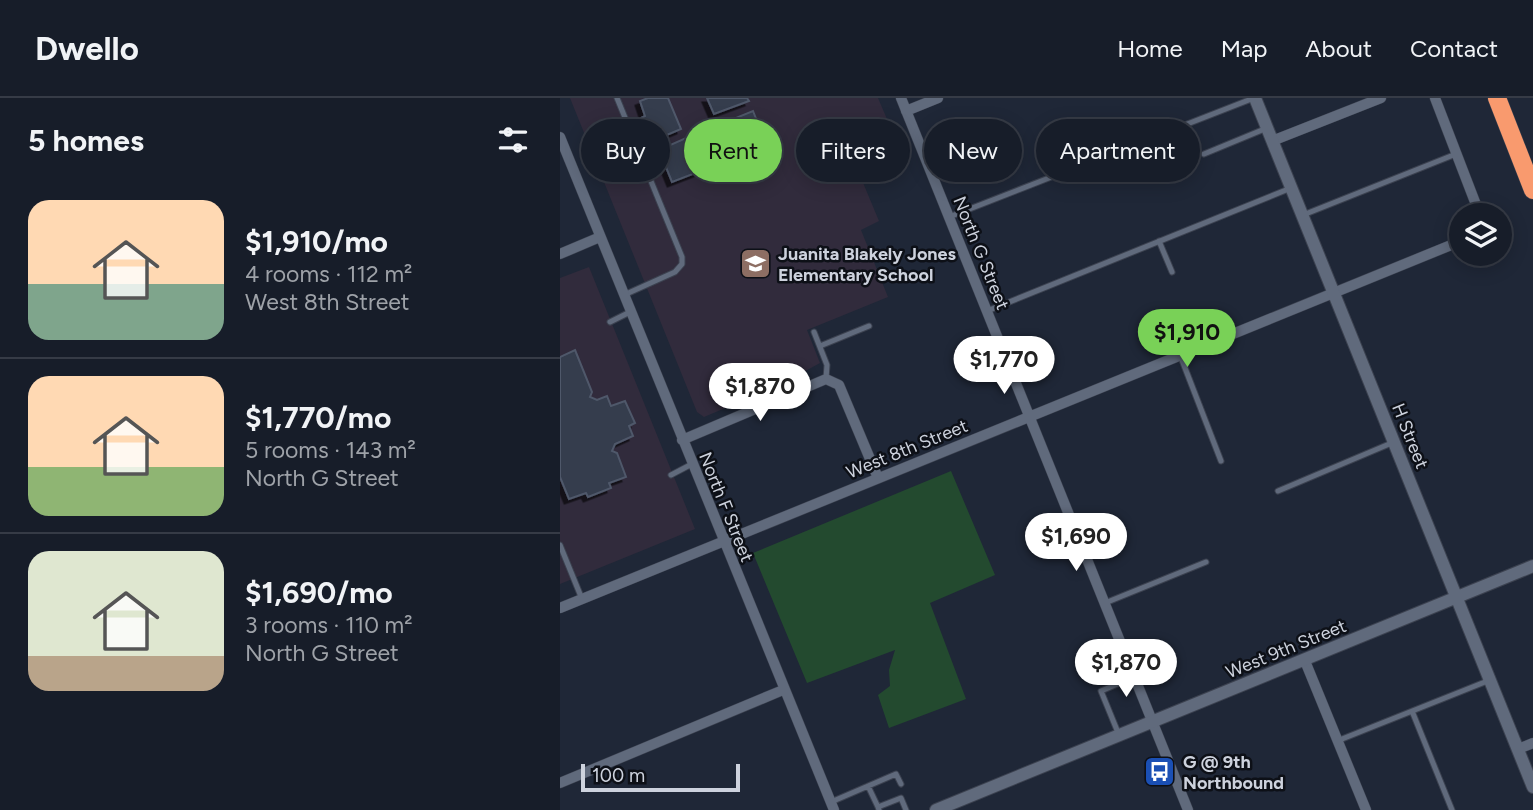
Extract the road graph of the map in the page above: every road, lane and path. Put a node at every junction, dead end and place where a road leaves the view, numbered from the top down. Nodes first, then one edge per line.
1 (617, 98) edge
2 (901, 98) edge
3 (937, 98) edge
4 (1254, 98) edge
5 (1381, 98) edge
6 (1435, 98) edge
7 (1497, 98) edge
8 (906, 111) junction
9 (1269, 135) junction
10 (560, 137) edge
11 (1204, 154) dead end
12 (1456, 155) junction
13 (1291, 188) junction
14 (1533, 190) edge
15 (1475, 203) edge
16 (1302, 215) junction
17 (949, 217) junction
18 (600, 237) junction
19 (1159, 241) junction
20 (1449, 246) edge
21 (560, 254) edge
22 (1172, 272) dead end
23 (1333, 293) junction
24 (624, 295) junction
25 (987, 311) junction
26 (630, 312) junction
27 (610, 321) dead end
28 (869, 326) dead end
29 (814, 332) dead end
30 (820, 346) junction
31 (1180, 355) junction
32 (826, 379) junction
33 (1029, 417) junction
34 (682, 440) junction
35 (1394, 442) junction
36 (1221, 461) dead end
37 (692, 464) junction
38 (671, 475) dead end
39 (878, 478) junction
40 (1278, 491) dead end
41 (723, 542) junction
42 (560, 545) edge
43 (1206, 562) dead end
44 (1533, 566) edge
45 (1456, 597) junction
46 (582, 599) junction
47 (1105, 603) junction
48 (560, 608) edge
49 (1305, 661) junction
50 (1134, 677) junction
51 (1490, 680) junction
52 (783, 690) junction
53 (1412, 711) junction
54 (1152, 722) junction
55 (1119, 735) junction
56 (1337, 741) junction
57 (1533, 743) edge
58 (1518, 749) junction
59 (887, 778) junction
60 (877, 782) junction
61 (560, 783) edge
62 (901, 784) dead end
63 (869, 786) junction
64 (1533, 787) edge
65 (891, 788) dead end
66 (881, 792) dead end
67 (833, 806) edge
68 (878, 809) edge
69 (906, 810) edge
70 (938, 810) edge
71 (1188, 810) edge
72 (1366, 810) edge
73 (1452, 810) edge

1 - 24 lane
2 - 8 street, North G Street
3 - 8 street
4 - 9 street, H Street
4 - 17 lane
5 - 9 street
6 - 12 street
7 - 14 highway
8 - 17 street, North G Street
9 - 11 lane
9 - 13 street, H Street
10 - 18 street, North F Street
12 - 15 street
12 - 16 lane
13 - 16 street, H Street
13 - 19 lane
16 - 23 street, H Street
17 - 25 street, North G Street
18 - 21 street
18 - 24 street, North F Street
19 - 22 lane
19 - 25 lane
20 - 23 street, West 8th Street
23 - 31 street, West 8th Street
23 - 35 street, H Street
24 - 26 street, North F Street
25 - 33 street, North G Street
26 - 27 lane
26 - 34 street, North F Street
28 - 30 lane
29 - 30 lane
30 - 32 lane
31 - 33 street, West 8th Street
31 - 36 lane
32 - 34 street
32 - 39 street
33 - 39 street, West 8th Street
33 - 47 street, North G Street
34 - 37 street, North F Street
35 - 40 lane
35 - 45 street, H Street
37 - 38 lane
37 - 41 street, North F Street
39 - 41 street, West 8th Street
41 - 46 street, West 8th Street
41 - 52 street, North F Street
42 - 46 lane
43 - 47 lane
44 - 45 street, West 9th Street
45 - 49 street, West 9th Street
45 - 51 street, H Street
46 - 48 street, West 8th Street
47 - 50 street, North G Street
49 - 54 street, West 9th Street
49 - 56 street
50 - 54 street, North G Street
50 - 55 lane
51 - 53 lane
51 - 58 street, H Street
52 - 61 street
52 - 67 street, North F Street
53 - 56 lane
53 - 73 lane
54 - 55 street, West 9th Street
54 - 71 street, North G Street
55 - 70 street, West 9th Street
56 - 72 street
57 - 58 street
58 - 64 street, H Street
59 - 60 lane
59 - 62 lane
59 - 65 lane
60 - 63 lane
60 - 66 lane
63 - 67 lane
63 - 68 lane
68 - 69 lane

